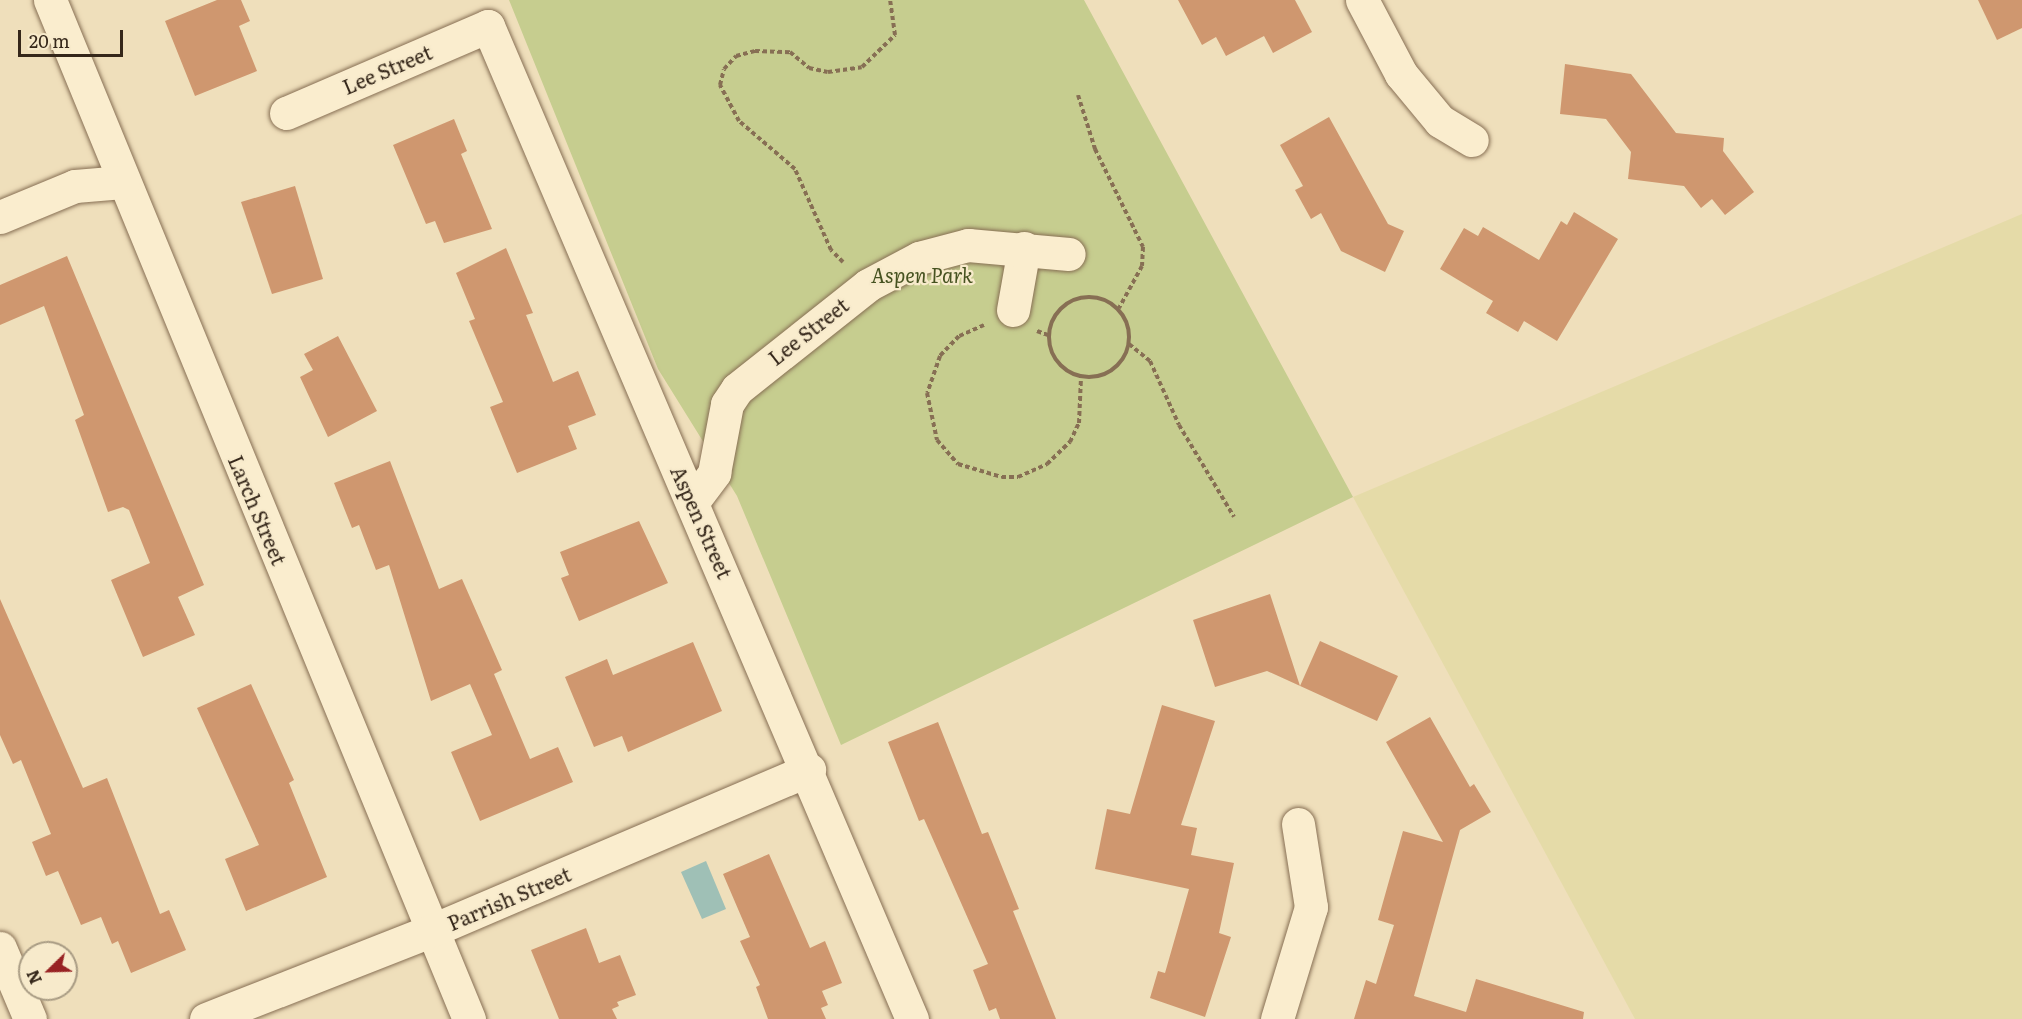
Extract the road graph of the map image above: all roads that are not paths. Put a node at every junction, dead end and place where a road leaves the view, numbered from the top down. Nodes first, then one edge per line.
1 (50, 0) edge
2 (1362, 0) edge
3 (488, 26) joint
4 (286, 113) dead end
5 (1472, 140) dead end
6 (123, 182) junction
7 (0, 217) edge
8 (1024, 248) junction
9 (1070, 254) dead end
10 (1010, 321) road end
11 (694, 500) junction
12 (809, 770) junction
13 (1298, 824) dead end
14 (433, 930) junction
15 (0, 948) edge
16 (30, 1019) edge
17 (206, 1019) edge
18 (469, 1019) edge
19 (912, 1019) edge
20 (1277, 1019) edge

1 - 6 street, Larch Street
2 - 5 street
3 - 4 street, Lee Street
3 - 11 street, Aspen Street
6 - 7 street
6 - 14 street, Larch Street
8 - 9 street, Lee Street
8 - 10 street
8 - 11 street, Lee Street
11 - 12 street, Aspen Street
12 - 14 street, Parrish Street
12 - 19 street, Aspen Street
13 - 20 street
14 - 17 street, Parrish Street
14 - 18 street, Larch Street
15 - 16 street

